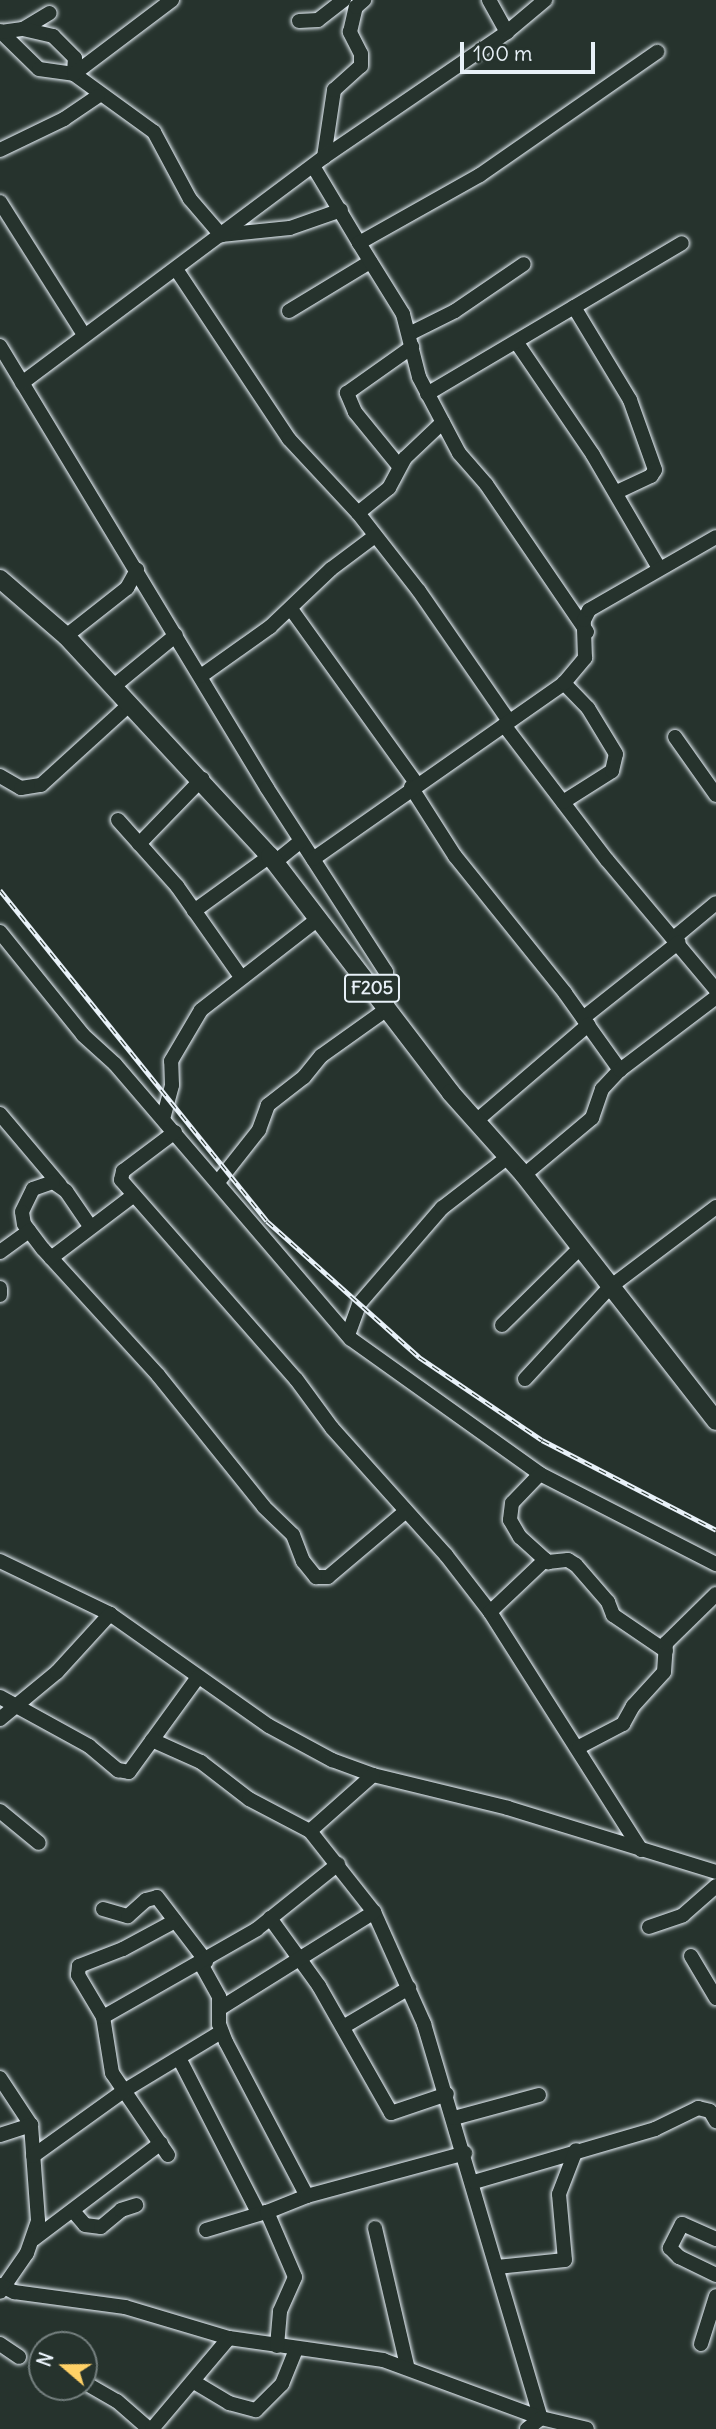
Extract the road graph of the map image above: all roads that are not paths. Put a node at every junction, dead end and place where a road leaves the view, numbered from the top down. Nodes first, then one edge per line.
1 (172, 0) edge
2 (344, 0) edge
3 (363, 0) edge
4 (489, 0) edge
5 (545, 0) edge
6 (50, 13) dead end
7 (299, 21) dead end
8 (23, 29) junction
9 (0, 32) edge
10 (508, 32) junction
11 (657, 52) dead end
12 (74, 74) junction
13 (98, 96) junction
14 (0, 150) edge
15 (318, 162) junction
16 (0, 202) edge
17 (341, 210) junction
18 (221, 235) junction
19 (359, 243) junction
20 (682, 243) dead end
21 (370, 262) junction
22 (524, 264) dead end
23 (176, 269) junction
24 (574, 307) junction
25 (289, 311) dead end
26 (84, 335) junction
27 (411, 341) junction
28 (517, 343) junction
29 (0, 346) edge
30 (22, 383) junction
31 (426, 394) junction
32 (443, 422) junction
33 (399, 466) junction
34 (615, 492) junction
35 (358, 513) junction
36 (375, 536) junction
37 (714, 543) edge
38 (659, 568) junction
39 (136, 570) junction
40 (0, 579) edge
41 (291, 609) junction
42 (587, 632) junction
43 (176, 635) junction
44 (66, 636) junction
45 (201, 676) junction
46 (564, 683) junction
47 (114, 686) junction
48 (130, 704) junction
49 (507, 723) junction
50 (676, 737) dead end
51 (0, 776) edge
52 (202, 779) junction
53 (414, 785) junction
54 (716, 795) edge
55 (563, 802) junction
56 (118, 820) dead end
57 (301, 841) junction
58 (139, 844) junction
59 (273, 859) junction
60 (313, 859) junction
61 (716, 903) edge
62 (194, 911) junction
63 (319, 918) junction
64 (0, 932) edge
65 (677, 940) junction
66 (241, 977) junction
67 (716, 990) edge
68 (716, 997) edge
69 (387, 1009) junction
70 (585, 1021) junction
71 (620, 1070) junction
72 (0, 1114) edge
73 (162, 1117) junction
74 (476, 1121) junction
75 (175, 1132) junction
76 (150, 1150) junction
77 (508, 1157) junction
78 (38, 1161) junction
79 (524, 1175) junction
80 (218, 1182) junction
81 (61, 1186) junction
82 (33, 1189) junction
83 (134, 1195) junction
84 (716, 1207) edge
85 (90, 1226) junction
86 (29, 1231) junction
87 (3, 1244) edge
88 (580, 1248) junction
89 (51, 1258) junction
90 (610, 1287) junction
91 (0, 1288) edge
92 (0, 1295) edge
93 (502, 1325) dead end
94 (348, 1335) junction
95 (525, 1378) dead end
96 (716, 1421) edge
97 (540, 1474) junction
98 (406, 1511) junction
99 (545, 1560) junction
100 (0, 1561) edge
101 (716, 1564) edge
102 (716, 1594) edge
103 (490, 1612) junction
104 (110, 1614) junction
105 (666, 1651) junction
106 (198, 1677) junction
107 (0, 1697) edge
108 (17, 1707) junction
109 (0, 1719) edge
110 (152, 1740) junction
111 (579, 1747) junction
112 (373, 1775) junction
113 (0, 1811) edge
114 (310, 1831) junction
115 (39, 1843) dead end
116 (641, 1850) junction
117 (338, 1864) junction
118 (716, 1872) edge
119 (716, 1886) edge
120 (103, 1909) dead end
121 (374, 1912) junction
122 (270, 1918) junction
123 (175, 1921) junction
124 (649, 1927) dead end
125 (691, 1956) dead end
126 (301, 1959) junction
127 (203, 1963) junction
128 (409, 1988) junction
129 (715, 1995) edge
130 (219, 2009) junction
131 (103, 2017) junction
132 (343, 2026) junction
133 (221, 2032) junction
134 (179, 2058) junction
135 (0, 2078) edge
136 (122, 2092) junction
137 (447, 2094) junction
138 (539, 2095) dead end
139 (454, 2118) junction
140 (716, 2121) edge
141 (31, 2125) junction
142 (0, 2136) edge
143 (576, 2150) junction
144 (465, 2153) junction
145 (33, 2156) junction
146 (474, 2182) junction
147 (307, 2196) junction
148 (136, 2204) dead end
149 (73, 2211) junction
150 (263, 2213) junction
151 (376, 2228) dead end
152 (206, 2230) dead end
153 (34, 2239) junction
154 (716, 2239) edge
155 (497, 2267) junction
156 (716, 2275) edge
157 (1, 2288) edge
158 (716, 2296) edge
159 (229, 2338) junction
160 (0, 2344) edge
161 (701, 2344) dead end
162 (277, 2346) junction
163 (296, 2348) junction
164 (19, 2357) dead end
165 (407, 2366) junction
166 (194, 2382) junction
167 (98, 2390) edge
168 (541, 2418) junction
169 (151, 2429) edge
170 (527, 2429) edge
171 (587, 2429) edge

1 - 12 street
2 - 7 street
3 - 15 street
4 - 10 street
5 - 10 street
6 - 8 street
8 - 9 street
8 - 12 street
9 - 12 street
10 - 15 street
11 - 19 street
12 - 13 street
13 - 14 street
13 - 18 street
15 - 17 street
15 - 18 street
16 - 26 street
17 - 18 street
17 - 19 street
18 - 23 street
19 - 21 street
20 - 24 street
21 - 25 street
21 - 27 street
22 - 27 street
23 - 26 street
23 - 35 street
24 - 28 street
24 - 34 street
26 - 30 street
27 - 31 street
27 - 33 street
28 - 31 street
28 - 34 street
29 - 30 street
30 - 39 street
31 - 32 street
32 - 33 street
32 - 42 street
33 - 35 street
34 - 38 street
35 - 36 street
36 - 41 street
36 - 49 street
37 - 38 street
38 - 42 street
39 - 43 street
39 - 44 street
40 - 44 main road, F205
41 - 45 street
41 - 53 street
42 - 46 street
43 - 45 street
43 - 47 street
44 - 47 main road, F205
45 - 57 street
46 - 49 street
46 - 55 street
47 - 48 main road, F205
48 - 51 street
48 - 52 main road, F205
49 - 53 street
49 - 55 street
50 - 54 street
52 - 58 street
52 - 59 main road, F205
53 - 60 street
53 - 70 street
55 - 65 street
56 - 58 street
57 - 59 street
57 - 60 street
58 - 62 street
59 - 62 street
59 - 63 main road, F205
60 - 69 street
61 - 65 street
62 - 66 street
63 - 66 street
63 - 69 main road, F205
64 - 73 street
65 - 67 street
65 - 70 street
66 - 73 street
68 - 71 street
69 - 74 main road, F205
69 - 80 street
70 - 71 street
70 - 74 street
71 - 79 street
72 - 78 street
73 - 75 street
73 - 76 street
74 - 77 main road, F205
75 - 76 street
75 - 80 street
76 - 83 street
77 - 79 main road, F205
77 - 94 street
78 - 81 street
78 - 82 street
79 - 88 main road, F205
80 - 94 street
81 - 82 street
81 - 85 street
82 - 86 street
83 - 85 street
83 - 98 street
84 - 90 street
85 - 89 street
86 - 87 street
86 - 89 street
88 - 90 main road, F205
88 - 93 street
89 - 98 street
90 - 95 street
90 - 96 main road, F205
91 - 92 street
94 - 97 street
97 - 99 street
97 - 101 street
98 - 103 street
99 - 103 street
99 - 105 street
100 - 104 street
102 - 105 street
103 - 111 street
104 - 106 street
104 - 108 street
105 - 111 street
106 - 110 street
106 - 112 street
107 - 108 street
108 - 109 street
108 - 110 street
110 - 114 street
111 - 116 street
112 - 114 street
112 - 116 street
113 - 115 street
114 - 117 street
116 - 118 street
117 - 121 street
117 - 122 street
119 - 124 street
120 - 123 street
121 - 126 street
121 - 128 street
122 - 126 street
122 - 127 street
123 - 127 street
123 - 131 street
125 - 129 street
126 - 130 street
126 - 132 street
127 - 130 street
127 - 131 street
128 - 132 street
128 - 137 street
130 - 133 street
131 - 136 street
132 - 137 street
133 - 134 street
133 - 147 street
134 - 136 street
134 - 150 street
135 - 141 street
136 - 145 street
136 - 149 street
137 - 139 street
138 - 139 street
139 - 144 street
140 - 143 street
141 - 142 street
141 - 145 street
143 - 146 street
143 - 155 street
144 - 146 street
144 - 147 street
145 - 153 street
146 - 155 street
147 - 150 street
148 - 149 street
149 - 153 street
150 - 152 street
150 - 162 street
151 - 165 street
153 - 157 street
154 - 156 street
155 - 168 street
157 - 159 street
158 - 161 street
159 - 162 street
159 - 166 street
160 - 164 street
162 - 163 street
163 - 165 street
163 - 166 street
165 - 168 street
166 - 169 street
167 - 169 street
168 - 170 street
168 - 171 street

